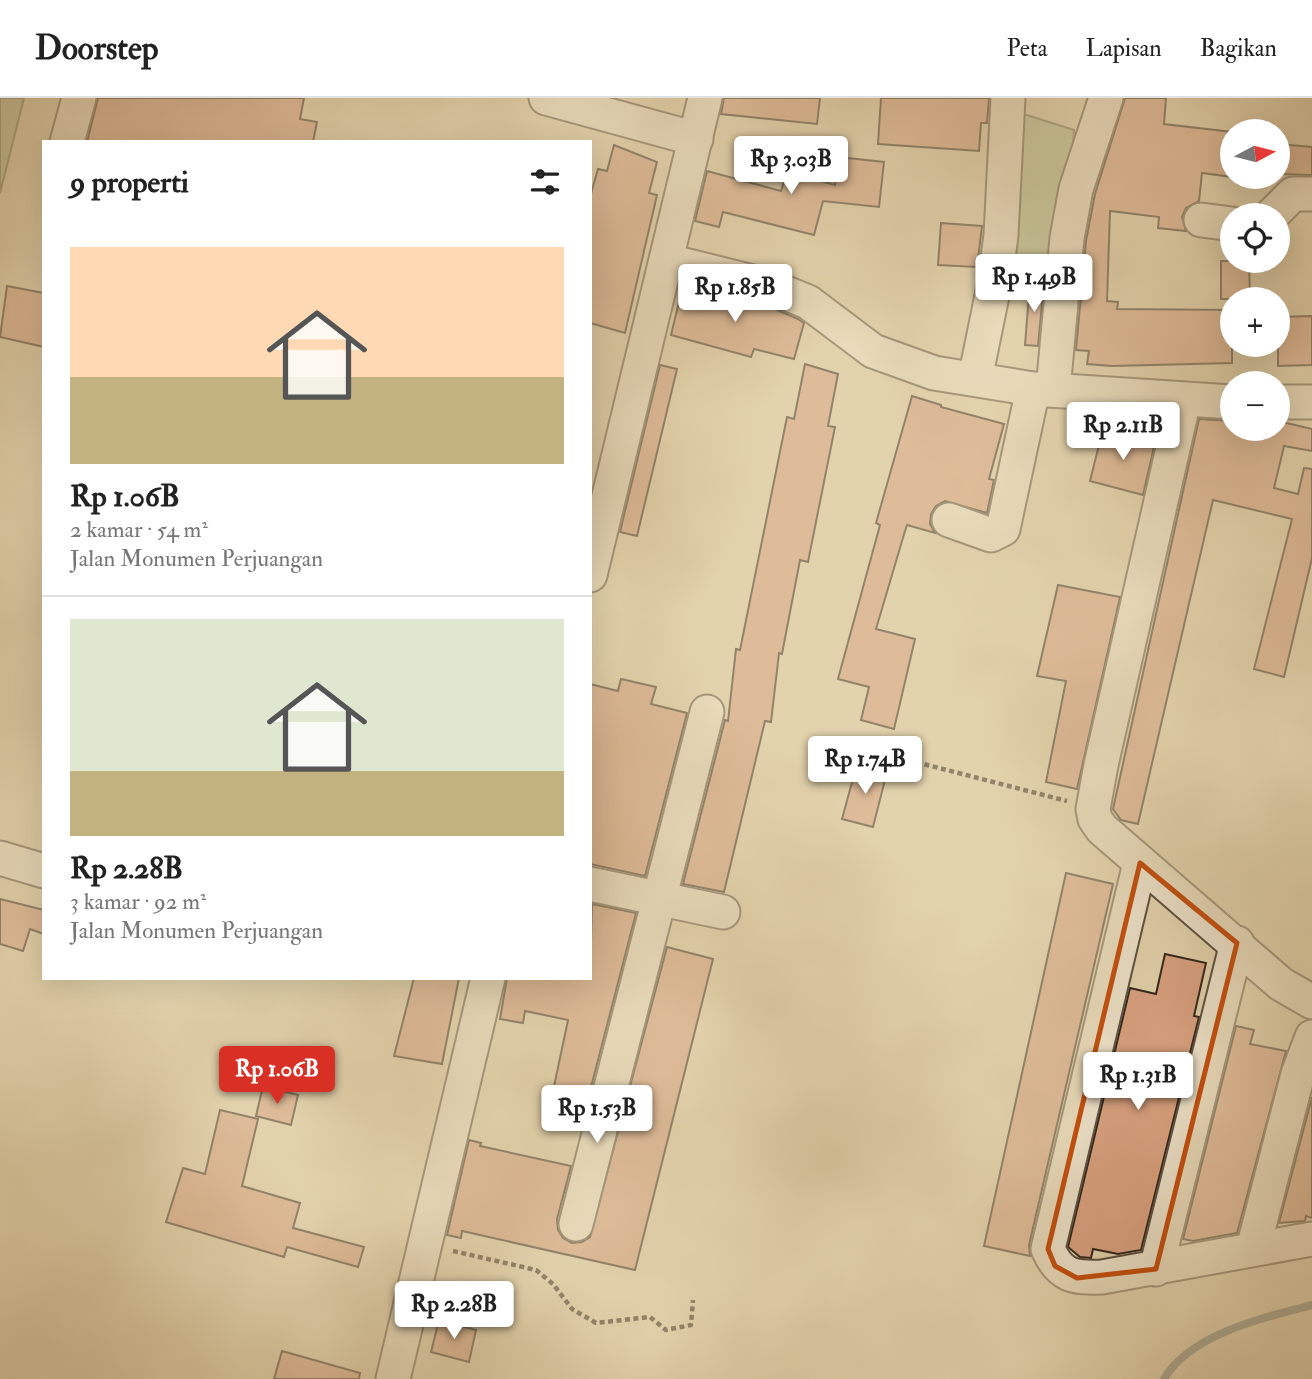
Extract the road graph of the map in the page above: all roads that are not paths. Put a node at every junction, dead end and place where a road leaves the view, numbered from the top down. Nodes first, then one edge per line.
1 (79, 98) edge
2 (546, 98) edge
3 (705, 98) edge
4 (1008, 98) edge
5 (1106, 98) edge
6 (696, 139) junction
7 (68, 140) edge
8 (1312, 194) edge
9 (1284, 203) edge
10 (668, 261) junction
11 (975, 379) junction
12 (1043, 390) junction
13 (1184, 401) junction
14 (1220, 402) edge
15 (1290, 402) edge
16 (1312, 402) edge
17 (949, 520) dead end
18 (592, 567) edge
19 (707, 712) dead end
20 (0, 858) edge
21 (1140, 863) junction
22 (42, 870) edge
23 (592, 884) edge
24 (660, 899) junction
25 (723, 912) dead end
26 (1237, 943) junction
27 (488, 980) edge
28 (1312, 1002) edge
29 (1312, 1037) edge
30 (576, 1224) dead end
31 (1312, 1239) edge
32 (1253, 1249) junction
33 (1156, 1269) junction
34 (393, 1379) edge

1 - 7 street
2 - 6 street
3 - 6 street
4 - 11 street
5 - 12 street
6 - 10 street
8 - 9 street
10 - 11 street
10 - 18 street
11 - 12 street
12 - 13 street
12 - 17 street
13 - 14 street
13 - 21 street
15 - 16 street
19 - 24 street
20 - 22 street
21 - 26 street
21 - 33 street
23 - 24 street
24 - 25 street
24 - 30 street
26 - 28 street
26 - 33 street
27 - 34 street
29 - 32 street
31 - 32 street
32 - 33 street

